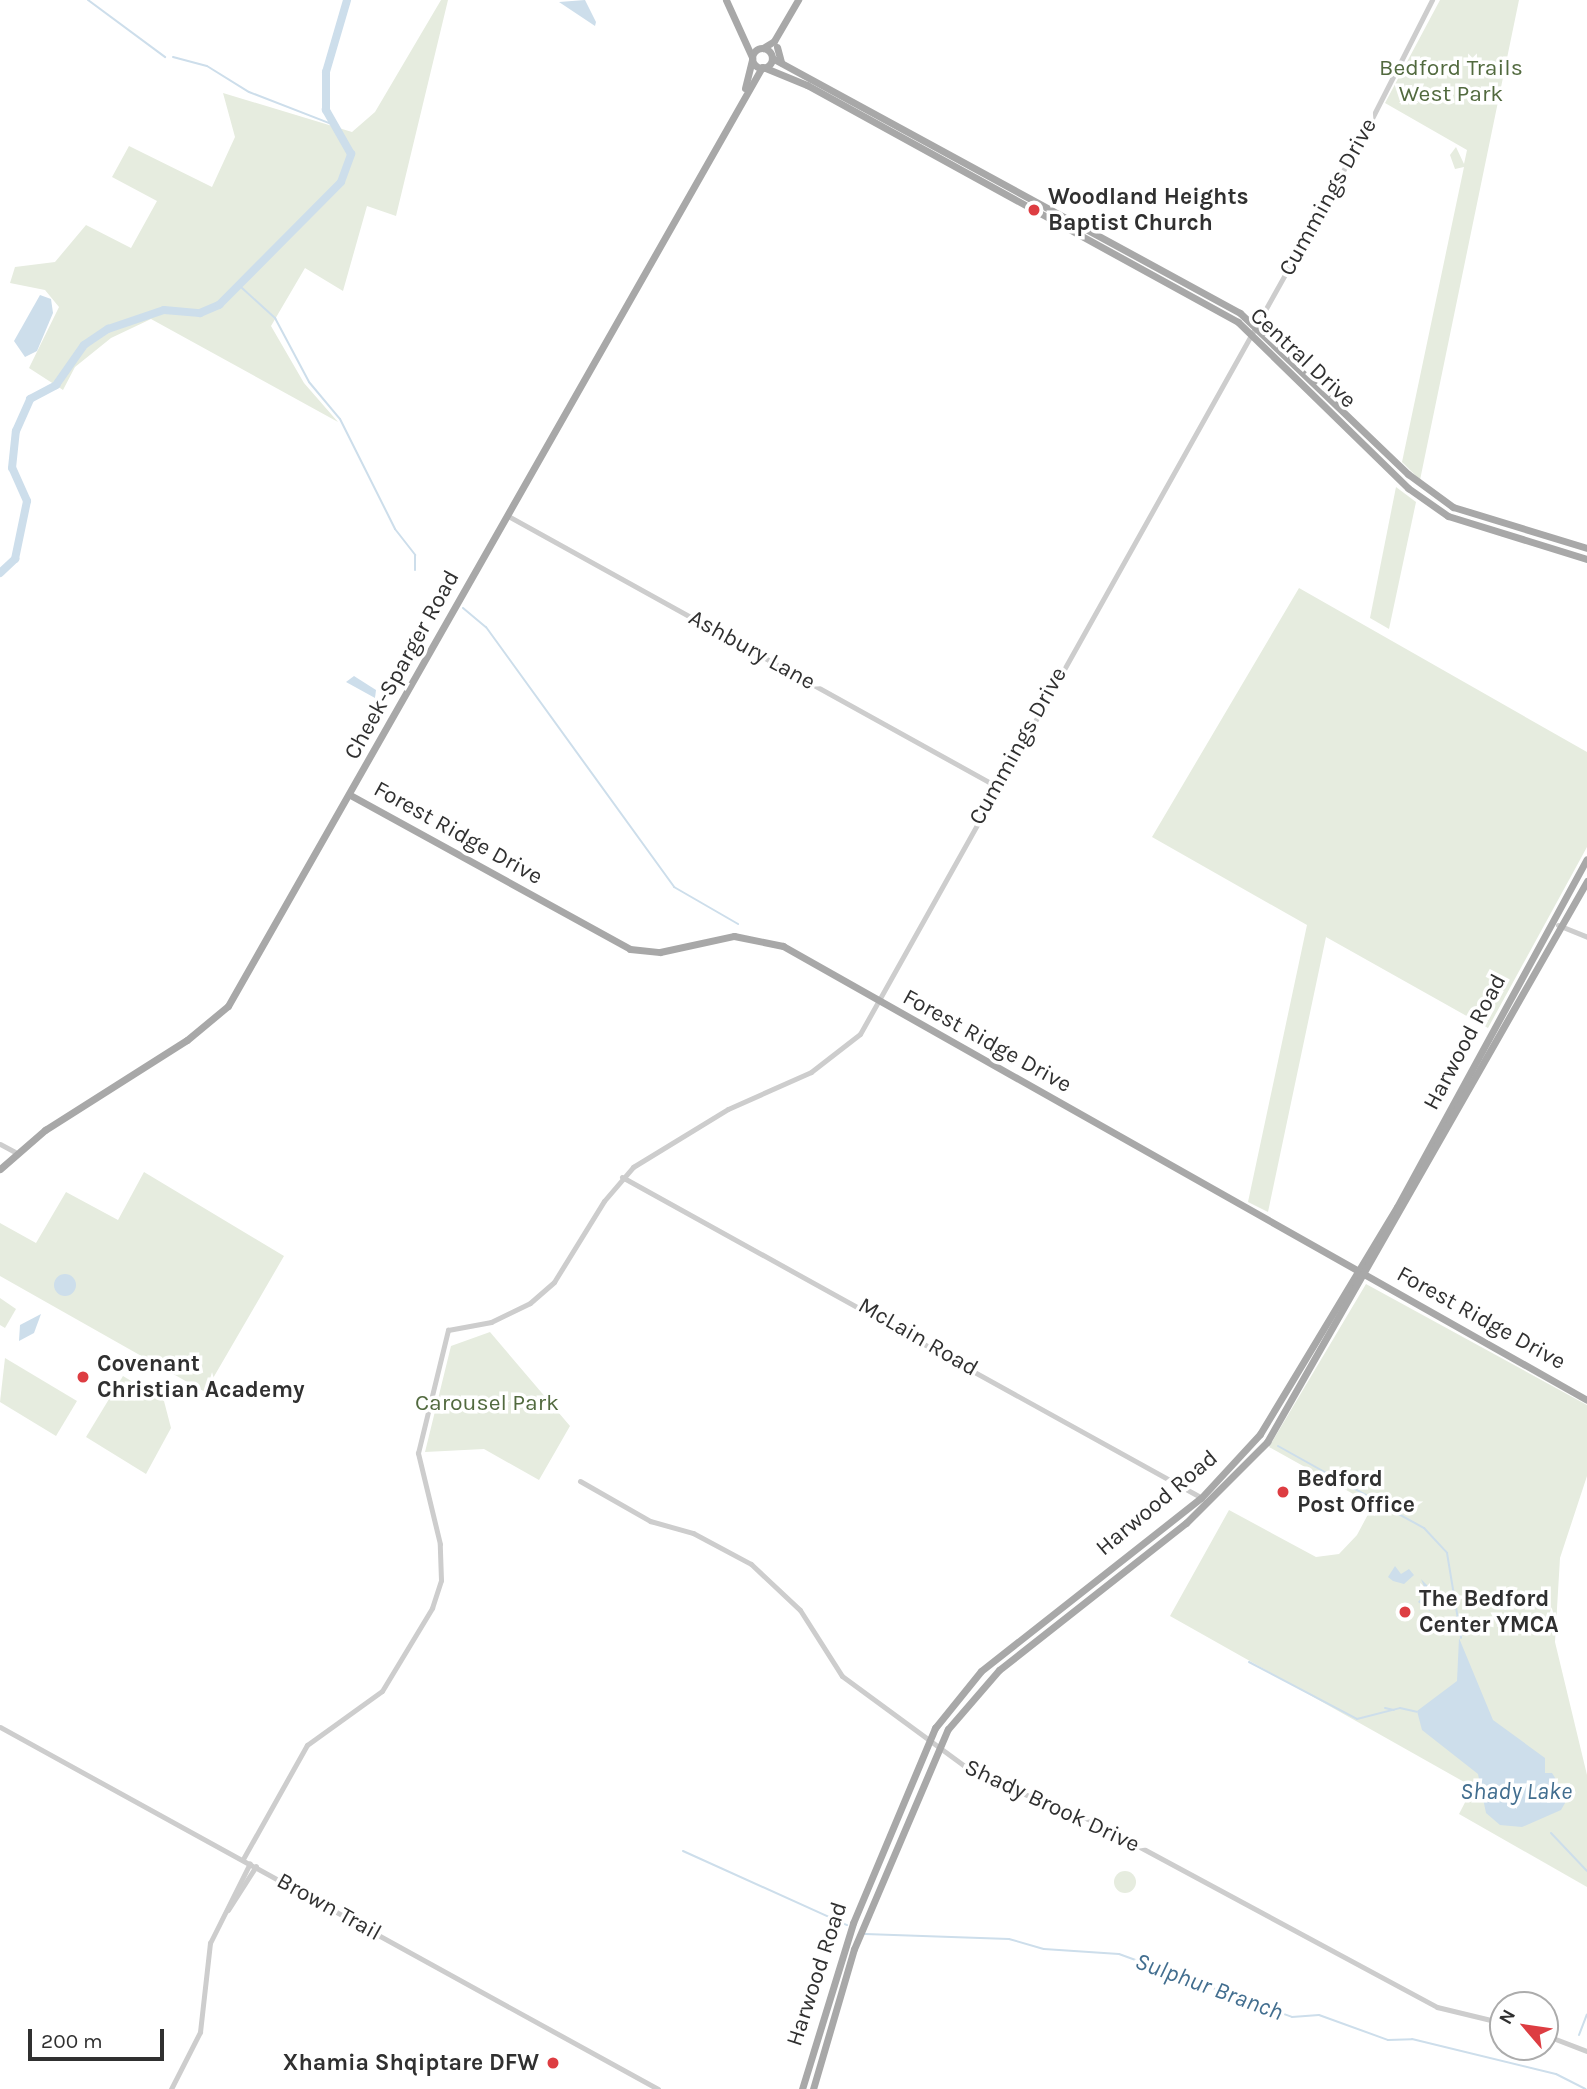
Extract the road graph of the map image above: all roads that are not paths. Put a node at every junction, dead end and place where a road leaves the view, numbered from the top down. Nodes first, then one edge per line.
1 (726, 0) edge
2 (798, 0) edge
3 (1432, 0) edge
4 (784, 25) junction
5 (737, 27) junction
6 (776, 47) junction
7 (762, 48) junction
8 (772, 57) junction
9 (752, 58) junction
10 (763, 67) junction
11 (796, 72) junction
12 (744, 95) junction
13 (1255, 329) junction
14 (508, 516) junction
15 (1587, 548) edge
16 (1587, 559) edge
17 (996, 786) junction
18 (352, 796) junction
19 (1587, 859) edge
20 (1587, 881) edge
21 (1551, 922) junction
22 (1562, 926) junction
23 (1587, 937) edge
24 (877, 1002) junction
25 (0, 1144) edge
26 (15, 1152) junction
27 (0, 1169) edge
28 (622, 1177) junction
29 (1357, 1269) junction
30 (1367, 1275) junction
31 (1587, 1400) edge
32 (580, 1481) dead end
33 (1201, 1497) junction
34 (1211, 1501) junction
35 (0, 1727) edge
36 (926, 1742) junction
37 (936, 1749) junction
38 (243, 1859) junction
39 (253, 1865) junction
40 (1489, 2019) edge
41 (1559, 2040) edge
42 (1587, 2051) edge
43 (172, 2089) edge
44 (658, 2089) edge
45 (802, 2089) edge
46 (813, 2089) edge

1 - 5 main road
2 - 4 main road
3 - 13 street, Cummings Drive
4 - 6 main road
4 - 7 main road
5 - 7 main road, Central Drive
5 - 9 main road
6 - 8 main road
6 - 11 main road
7 - 8 main road, Central Drive
7 - 9 main road
8 - 10 main road, Cheek-Sparger Road
8 - 11 main road, Central Drive
9 - 10 main road, Central Drive
9 - 12 main road, Cheek-Sparger Road
10 - 12 main road, Cheek-Sparger Road
10 - 13 main road, Central Drive
11 - 13 main road, Central Drive
12 - 14 main road, Cheek-Sparger Road
13 - 15 main road, Central Drive
13 - 16 main road, Central Drive
13 - 17 street, Cummings Drive
14 - 17 street, Ashbury Lane
14 - 18 main road, Cheek-Sparger Road
17 - 24 street, Cummings Drive
18 - 24 main road, Forest Ridge Drive
18 - 26 main road, Cheek-Sparger Road
19 - 21 main road, Harwood Road
20 - 22 main road, Harwood Road
21 - 22 street
21 - 29 main road, Harwood Road
22 - 23 street
22 - 30 main road, Harwood Road
24 - 28 street, Cummings Drive
24 - 29 main road, Forest Ridge Drive
25 - 26 street
26 - 27 main road, Cheek-Sparger Road
28 - 33 street, McLain Road
28 - 38 street, Cummings Drive
29 - 30 main road, Forest Ridge Drive
29 - 33 main road, Harwood Road
30 - 31 main road, Forest Ridge Drive
30 - 34 main road, Harwood Road
32 - 36 street, Shady Brook Drive
33 - 34 street, McLain Road
33 - 36 main road, Harwood Road
34 - 37 main road, Harwood Road
35 - 38 street, Brown Trail
36 - 37 street, Shady Brook Drive
36 - 45 main road, Harwood Road
37 - 40 street, Shady Brook Drive
37 - 46 main road, Harwood Road
38 - 39 street, Brown Trail
39 - 43 street
39 - 44 street, Brown Trail
41 - 42 street

